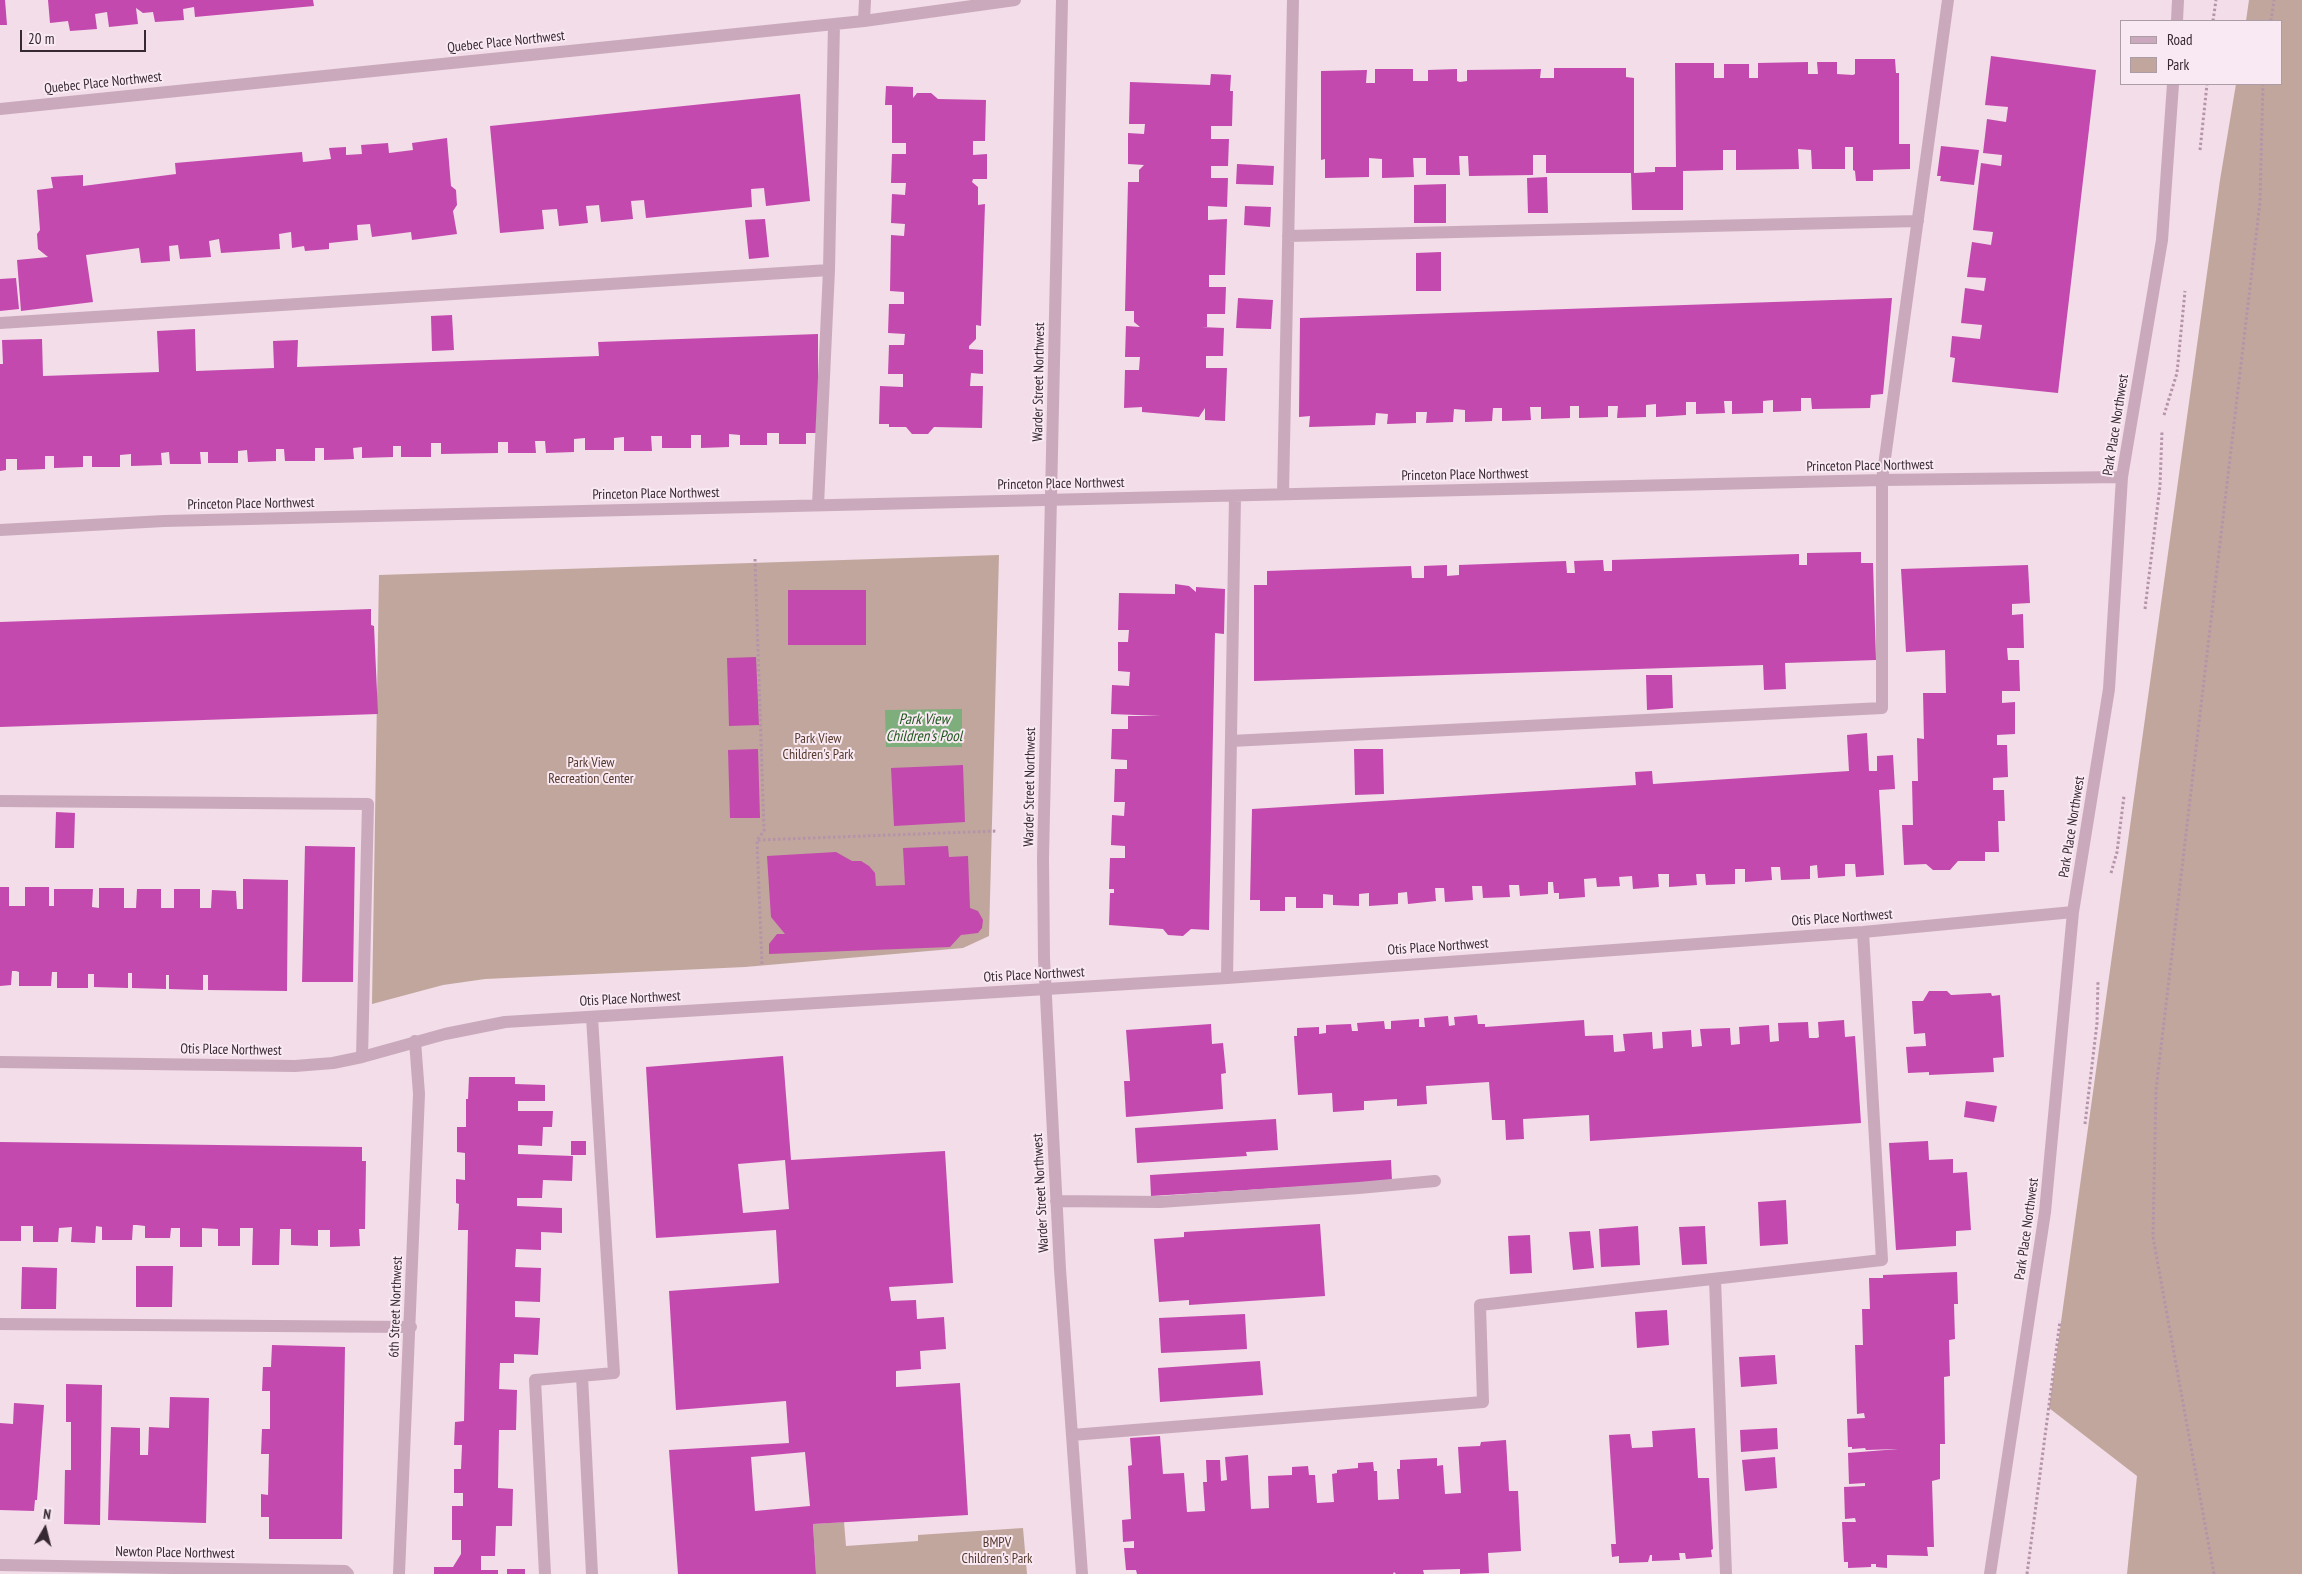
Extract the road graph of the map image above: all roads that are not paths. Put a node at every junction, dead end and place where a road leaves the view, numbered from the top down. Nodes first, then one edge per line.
1 (865, 0) edge
2 (1015, 0) edge
3 (1062, 0) edge
4 (1293, 0) edge
5 (1948, 0) edge
6 (2178, 0) edge
7 (2177, 20) edge
8 (864, 21) junction
9 (834, 24) junction
10 (2173, 85) edge
11 (0, 109) edge
12 (1918, 221) junction
13 (1288, 236) junction
14 (829, 270) junction
15 (0, 323) edge
16 (2122, 477) junction
17 (1882, 480) junction
18 (1283, 494) junction
19 (1235, 496) junction
20 (1051, 500) junction
21 (818, 505) junction
22 (0, 530) edge
23 (1231, 740) junction
24 (0, 801) edge
25 (2073, 912) junction
26 (1862, 932) junction
27 (1227, 978) junction
28 (1045, 990) junction
29 (592, 1017) junction
30 (415, 1041) junction
31 (362, 1057) junction
32 (0, 1062) edge
33 (1435, 1181) dead end
34 (1056, 1201) junction
35 (1715, 1279) junction
36 (0, 1324) edge
37 (411, 1328) junction
38 (582, 1376) junction
39 (1072, 1435) junction
40 (0, 1564) edge
41 (348, 1574) edge
42 (399, 1574) edge
43 (545, 1574) edge
44 (592, 1574) edge
45 (1082, 1574) edge
46 (1726, 1574) edge
47 (1990, 1574) edge

1 - 8 street
2 - 8 street, Quebec Place Northwest
3 - 20 street, Warder Street Northwest
4 - 13 street
5 - 12 street
6 - 7 street
8 - 9 street, Quebec Place Northwest
9 - 11 street, Quebec Place Northwest
9 - 14 street
10 - 16 street, Park Place Northwest
12 - 13 street
12 - 17 street
13 - 18 street
14 - 15 street
14 - 21 street
16 - 17 street, Princeton Place Northwest
16 - 25 street, Park Place Northwest
17 - 18 street, Princeton Place Northwest
17 - 23 street
18 - 19 street, Princeton Place Northwest
19 - 20 street, Princeton Place Northwest
19 - 23 street
20 - 21 street, Princeton Place Northwest
20 - 28 street, Warder Street Northwest
21 - 22 street, Princeton Place Northwest
23 - 27 street
24 - 31 street
25 - 26 street, Otis Place Northwest
25 - 47 street, Park Place Northwest
26 - 27 street, Otis Place Northwest
26 - 35 street
27 - 28 street, Otis Place Northwest
28 - 29 street, Otis Place Northwest
28 - 34 street, Warder Street Northwest
29 - 30 street, Otis Place Northwest
29 - 38 street
30 - 31 street, Otis Place Northwest
30 - 37 street, 6th Street Northwest
31 - 32 street, Otis Place Northwest
33 - 34 street
34 - 39 street, Warder Street Northwest
35 - 39 street
35 - 46 street
36 - 37 street
37 - 42 street, 6th Street Northwest
38 - 43 street
38 - 44 street
39 - 45 street, Warder Street Northwest
40 - 41 street, Newton Place Northwest

